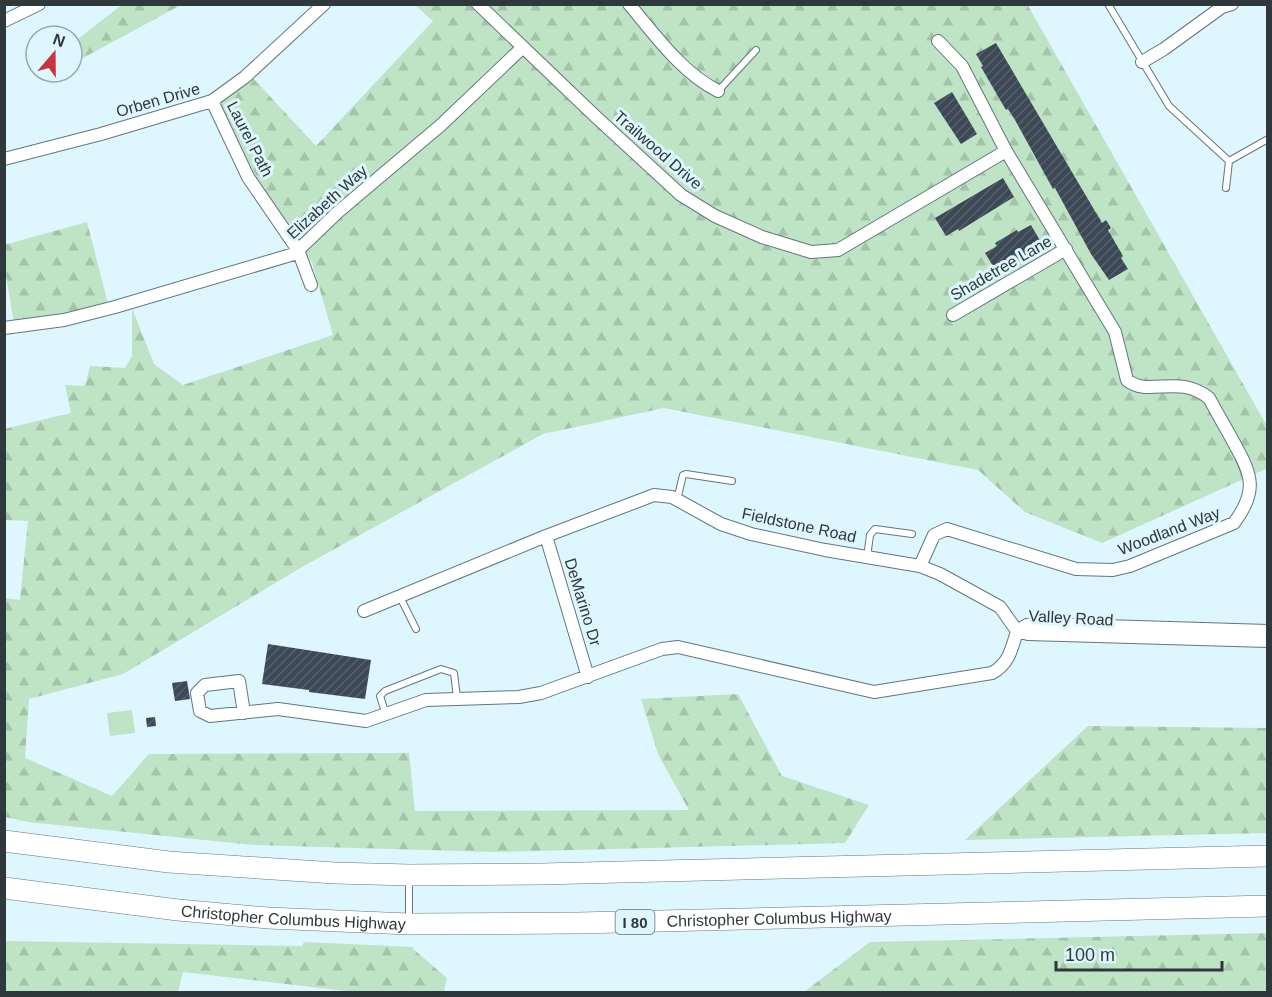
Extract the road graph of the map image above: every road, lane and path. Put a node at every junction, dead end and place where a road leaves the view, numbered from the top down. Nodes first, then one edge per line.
1 (39, 4) edge
2 (324, 4) edge
3 (478, 4) edge
4 (629, 4) edge
5 (1108, 4) edge
6 (1232, 4) edge
7 (4, 21) edge
8 (938, 42) dead end
9 (523, 47) junction
10 (756, 50) dead end
11 (1142, 62) junction
12 (718, 91) joint
13 (212, 101) junction
14 (1268, 139) edge
15 (1006, 151) junction
16 (4, 159) edge
17 (1229, 160) junction
18 (1226, 188) dead end
19 (1066, 249) junction
20 (298, 250) junction
21 (311, 285) dead end
22 (953, 315) dead end
23 (4, 328) edge
24 (732, 481) dead end
25 (677, 500) junction
26 (912, 534) dead end
27 (546, 536) junction
28 (867, 557) junction
29 (920, 566) junction
30 (400, 596) junction
31 (364, 611) dead end
32 (416, 629) dead end
33 (1017, 631) junction
34 (1268, 631) edge
35 (1268, 640) edge
36 (588, 677) junction
37 (457, 698) junction
38 (244, 713) dead end
39 (386, 715) junction
40 (4, 841) edge
41 (1268, 856) edge
42 (409, 874) junction
43 (4, 888) edge
44 (1268, 906) edge
45 (409, 924) junction

1 - 7 street
2 - 13 street, Orben Drive
3 - 9 street, Trailwood Drive
4 - 12 street
5 - 11 lane
6 - 11 street
8 - 15 street, Woodland Way
9 - 15 street, Trailwood Drive
9 - 20 street, Elizabeth Way
10 - 12 lane
11 - 17 lane
13 - 16 street, Orben Drive
13 - 20 street, Laurel Path
14 - 17 lane
15 - 19 street, Woodland Way
17 - 18 lane
19 - 22 street, Shadetree Lane
19 - 29 street, Woodland Way
20 - 21 street, Laurel Path
20 - 23 street, Elizabeth Way
24 - 25 lane
25 - 27 street, Fieldstone Road
25 - 28 street, Fieldstone Road
26 - 28 lane
27 - 30 street, Fieldstone Road
27 - 36 street, DeMarino Dr
28 - 29 street, Fieldstone Road
29 - 33 street, Fieldstone Road
30 - 31 street, Fieldstone Road
30 - 32 lane
33 - 34 street, Valley Road
33 - 35 street, Valley Road
33 - 36 street
36 - 37 street
37 - 39 street
37 - 39 lane
38 - 39 street
40 - 42 highway
41 - 42 highway
42 - 45 lane
43 - 45 highway, Christopher Columbus Highway / I 80
44 - 45 highway, Christopher Columbus Highway / I 80

